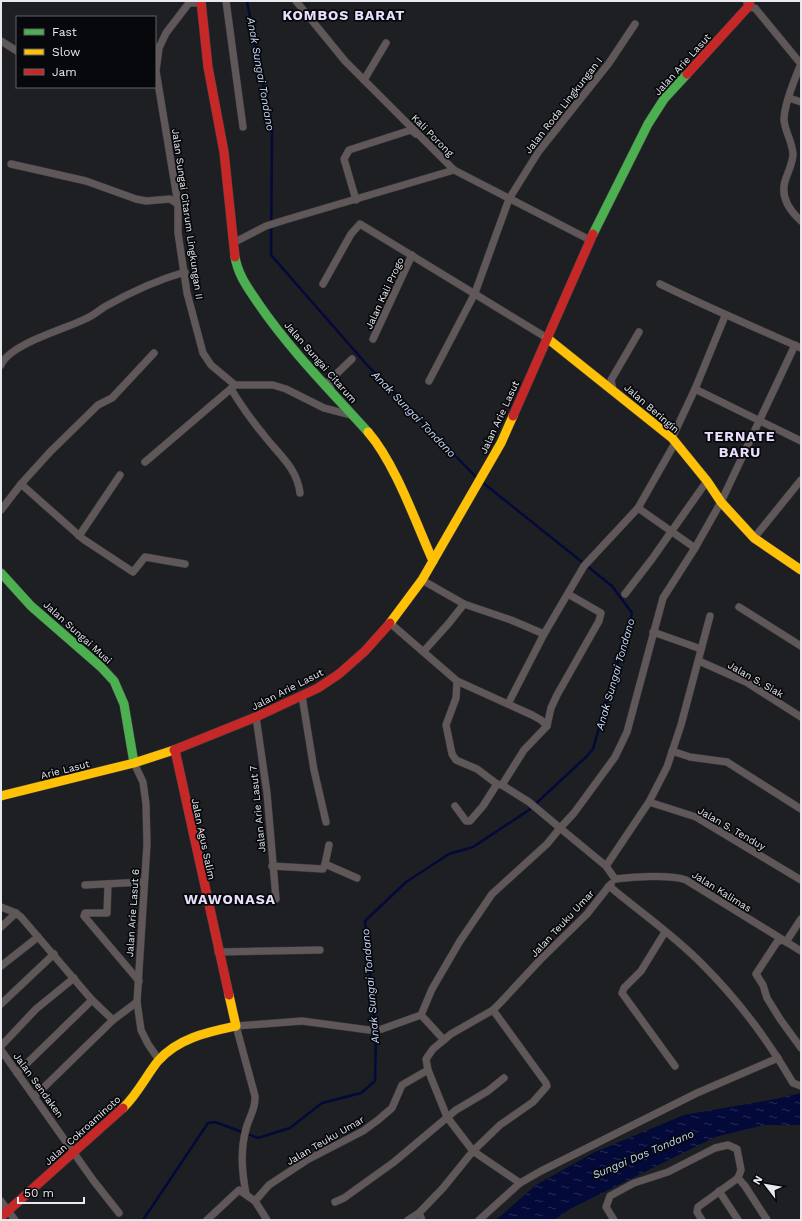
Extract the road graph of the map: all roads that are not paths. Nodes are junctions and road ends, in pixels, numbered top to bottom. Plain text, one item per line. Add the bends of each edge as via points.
1 (226, 1) edge
2 (296, 1) edge
3 (201, 2) edge
4 (748, 3) edge
5 (635, 24) dead end
6 (1, 41) edge
7 (386, 42) dead end
8 (16, 50) edge
9 (801, 63) edge
10 (364, 80) junction
11 (156, 87) edge
12 (789, 98) junction
13 (801, 102) edge
14 (242, 127) dead end
15 (420, 136) junction
16 (11, 164) dead end
17 (454, 170) junction
18 (510, 199) junction
19 (356, 200) junction
20 (178, 204) junction
21 (801, 221) edge
22 (590, 240) junction
23 (233, 243) junction
24 (412, 255) junction
25 (184, 272) junction
26 (323, 284) dead end
27 (660, 284) dead end
28 (475, 293) junction
29 (725, 316) junction
30 (639, 332) dead end
31 (547, 338) junction
32 (373, 339) dead end
33 (798, 347) edge
34 (154, 352) dead end
35 (352, 359) dead end
36 (1, 365) edge
37 (429, 381) dead end
38 (233, 387) junction
39 (695, 389) junction
40 (613, 390) junction
41 (332, 391) junction
42 (352, 415) junction
43 (760, 420) junction
44 (673, 441) junction
45 (801, 441) edge
46 (145, 462) dead end
47 (120, 475) dead end
48 (707, 481) junction
49 (801, 481) edge
50 (21, 484) junction
51 (300, 493) dead end
52 (721, 502) junction
53 (638, 508) junction
54 (1, 510) edge
55 (672, 531) junction
56 (79, 536) junction
57 (754, 538) junction
58 (695, 548) junction
59 (433, 560) junction
60 (185, 564) dead end
61 (801, 570) edge
62 (1, 574) edge
63 (422, 580) junction
64 (568, 594) junction
65 (625, 594) dead end
66 (464, 604) junction
67 (739, 607) dead end
68 (710, 616) dead end
69 (390, 623) junction
70 (653, 632) junction
71 (544, 634) junction
72 (801, 646) edge
73 (701, 649) junction
74 (424, 652) junction
75 (699, 661) junction
76 (457, 681) junction
77 (302, 696) junction
78 (508, 704) junction
79 (256, 717) junction
80 (801, 717) edge
81 (547, 726) junction
82 (175, 750) junction
83 (672, 751) junction
84 (134, 763) junction
85 (500, 784) junction
86 (1, 796) edge
87 (649, 802) junction
88 (455, 806) dead end
89 (801, 809) edge
90 (326, 822) dead end
91 (560, 828) junction
92 (329, 845) dead end
93 (325, 864) junction
94 (272, 866) junction
95 (606, 866) junction
96 (357, 878) dead end
97 (615, 879) junction
98 (801, 880) edge
99 (144, 882) junction
100 (108, 884) junction
101 (85, 885) dead end
102 (609, 886) junction
103 (276, 899) dead end
104 (1, 907) edge
105 (16, 913) junction
106 (801, 919) edge
107 (1, 927) edge
108 (665, 932) junction
109 (38, 937) junction
110 (784, 941) junction
111 (320, 950) dead end
112 (218, 952) junction
113 (801, 952) edge
114 (54, 954) junction
115 (1, 966) edge
116 (74, 978) junction
117 (138, 981) junction
118 (92, 1000) junction
119 (137, 1002) junction
120 (1, 1004) edge
121 (493, 1010) junction
122 (421, 1015) junction
123 (113, 1020) junction
124 (236, 1026) junction
125 (444, 1040) junction
126 (1, 1046) edge
127 (801, 1048) edge
128 (1, 1050) edge
129 (778, 1058) junction
130 (159, 1060) junction
131 (675, 1066) dead end
132 (428, 1070) junction
133 (17, 1072) junction
134 (504, 1078) dead end
135 (801, 1086) edge
136 (35, 1096) junction
137 (447, 1117) junction
138 (472, 1151) junction
139 (73, 1152) junction
140 (738, 1178) junction
141 (520, 1183) junction
142 (719, 1191) junction
143 (246, 1194) junction
144 (1, 1201) edge
145 (255, 1201) junction
146 (335, 1202) dead end
147 (419, 1212) junction
148 (119, 1213) dead end
149 (5, 1214) edge
150 (15, 1220) edge
151 (207, 1220) edge
152 (267, 1220) edge
153 (408, 1220) edge
154 (422, 1220) edge
155 (479, 1220) edge
156 (614, 1220) edge
157 (702, 1220) edge
158 (738, 1220) edge
159 (767, 1220) edge

1 - 14 street
2 - 10 street, Kali Porong via 345,61
3 - 11 street, Jalan Sungai Citarum Lingkungan II via 189,3 166,33 159,48
3 - 23 street, Jalan Sungai Citarum via 208,67 224,152
4 - 9 street, Jalan Arie Lasut
4 - 22 street, Jalan Arie Lasut via 664,99 648,124
5 - 18 street, Jalan Roda Lingkungan I via 609,63 539,151
6 - 8 street
7 - 10 street
9 - 12 street, Jalan Arie Lasut
10 - 15 street, Kali Porong
11 - 20 street, Jalan Sungai Citarum Lingkungan II
12 - 13 street
12 - 21 street, Jalan Arie Lasut via 784,118 793,151 784,196 790,210
15 - 17 street, Kali Porong
15 - 19 street via 411,130 349,150 344,159
16 - 20 street via 86,182 136,199 170,199
17 - 18 street, Kali Porong
17 - 19 street
18 - 22 street, Kali Porong
18 - 28 street, Jalan Roda Lingkungan I
19 - 23 street via 266,226
20 - 25 street, Jalan Sungai Citarum Lingkungan II via 178,233
22 - 31 street, Jalan Arie Lasut
23 - 41 street, Jalan Sungai Citarum via 237,268 278,332
24 - 26 street via 364,225 357,225
24 - 28 street
24 - 32 street, Jalan Kali Progo
25 - 36 street via 137,290 86,319 38,338 5,358
25 - 38 street, Jalan Sungai Citarum Lingkungan II via 203,353 210,364
27 - 29 street
28 - 31 street
28 - 37 street, Jalan Roda Lingkungan I
29 - 33 street
29 - 39 street
30 - 40 street via 611,380
31 - 40 street, Jalan Beringin
31 - 59 street, Jalan Arie Lasut via 502,443
33 - 43 street
34 - 50 street via 112,398 98,405
35 - 41 street via 328,382
38 - 42 street via 273,385 324,408
38 - 46 street
38 - 51 street, Jalan Sungai Citarum Lingkungan II via 249,416 287,462 297,478
39 - 43 street
39 - 44 street
40 - 44 street, Jalan Beringin
41 - 42 street, Jalan Sungai Citarum
42 - 59 street, Jalan Sungai Citarum via 376,441 391,467
43 - 45 street
43 - 52 street
44 - 48 street, Jalan Beringin
44 - 53 street
47 - 56 street
48 - 52 street, Jalan Beringin
48 - 55 street
49 - 57 street
50 - 54 street
50 - 56 street
52 - 57 street, Jalan Beringin
52 - 58 street
53 - 55 street
53 - 64 street via 585,564
55 - 58 street
55 - 65 street
56 - 60 street via 132,572 145,557
57 - 61 street, Jalan Beringin
58 - 70 street via 668,588
59 - 63 street, Jalan Arie Lasut
62 - 84 street, Jalan Sungai Musi via 31,606 101,667 114,682 124,704
63 - 66 street
63 - 69 street, Jalan Arie Lasut
64 - 71 street
64 - 81 street via 601,613 601,617 557,695
66 - 71 street
66 - 74 street via 450,624
67 - 72 street
68 - 73 street
69 - 74 street
69 - 77 street, Jalan Arie Lasut via 365,652 339,674
70 - 73 street
70 - 91 street via 627,732 615,757
71 - 78 street
73 - 75 street
74 - 76 street
75 - 80 street, Jalan S. Siak via 746,682
75 - 83 street
76 - 78 street
76 - 85 street via 456,698 446,724 452,754 456,760 477,769
77 - 79 street, Jalan Arie Lasut
77 - 90 street via 314,770
78 - 81 street via 541,720
79 - 82 street, Jalan Arie Lasut
79 - 94 street, Jalan Arie Lasut 7 via 267,793
81 - 85 street via 524,750
82 - 84 street, Jalan Arie Lasut
82 - 112 street, Jalan Agus Salim
83 - 87 street via 667,767
83 - 89 street via 690,757 726,762
84 - 86 street, Arie Lasut
84 - 99 street, Jalan Arie Lasut 6 via 143,782 146,804 147,844
85 - 88 street via 470,821 466,821
85 - 91 street via 529,802
87 - 95 street
87 - 98 street, Jalan S. Tenduy via 696,817
91 - 95 street
91 - 122 street via 492,894 456,947 432,989
92 - 93 street
93 - 94 street via 323,868
93 - 96 street
94 - 103 street, Jalan Arie Lasut 7
95 - 97 street
97 - 102 street, Jalan Teuku Umar
97 - 110 street, Jalan Kalimas via 675,877 686,880
99 - 100 street
99 - 117 street, Jalan Arie Lasut 6
100 - 101 street
100 - 117 street via 107,913 86,913 84,916
102 - 108 street
102 - 121 street, Jalan Teuku Umar via 587,914
104 - 105 street
105 - 107 street
105 - 109 street
106 - 110 street
108 - 129 street via 702,964 735,1000
108 - 131 street via 641,970 622,993
109 - 114 street
109 - 115 street
110 - 113 street, Jalan Kalimas
110 - 127 street via 777,942 756,974 763,984 767,998
111 - 112 street
112 - 124 street, Jalan Agus Salim
114 - 116 street
114 - 120 street
116 - 118 street
116 - 126 street via 36,1009
117 - 119 street, Jalan Arie Lasut 6
118 - 123 street
118 - 133 street
119 - 123 street
119 - 130 street, Jalan Arie Lasut 6 via 141,1030
121 - 125 street, Jalan Teuku Umar
121 - 138 street via 547,1086 533,1102 500,1125
122 - 124 street via 382,1030 302,1021
122 - 125 street
123 - 136 street
124 - 130 street, Jalan Cokroaminoto via 196,1035 176,1046
124 - 143 street via 255,1096 255,1108 246,1128 241,1161
125 - 132 street, Jalan Teuku Umar via 426,1059
128 - 133 street, Jalan Sendaken
129 - 135 street via 793,1083
129 - 141 street via 697,1094
130 - 139 street, Jalan Cokroaminoto via 128,1103
132 - 137 street
132 - 145 street, Jalan Teuku Umar via 402,1085 392,1108 378,1120 363,1131 307,1160 269,1186
133 - 136 street, Jalan Sendaken
134 - 137 street
136 - 139 street, Jalan Sendaken
137 - 138 street
137 - 146 street via 394,1162
138 - 141 street
138 - 147 street via 444,1188
139 - 148 street, Jalan Sendaken
139 - 149 street, Jalan Cokroaminoto
140 - 142 street
140 - 156 street via 741,1170 737,1149 728,1145 715,1148 668,1172 634,1183 610,1196 606,1207
140 - 159 street
141 - 155 street
142 - 157 street via 698,1207 697,1212
142 - 158 street
143 - 145 street
143 - 151 street via 239,1190
144 - 149 street
145 - 152 street
147 - 153 street
147 - 154 street
149 - 150 street

